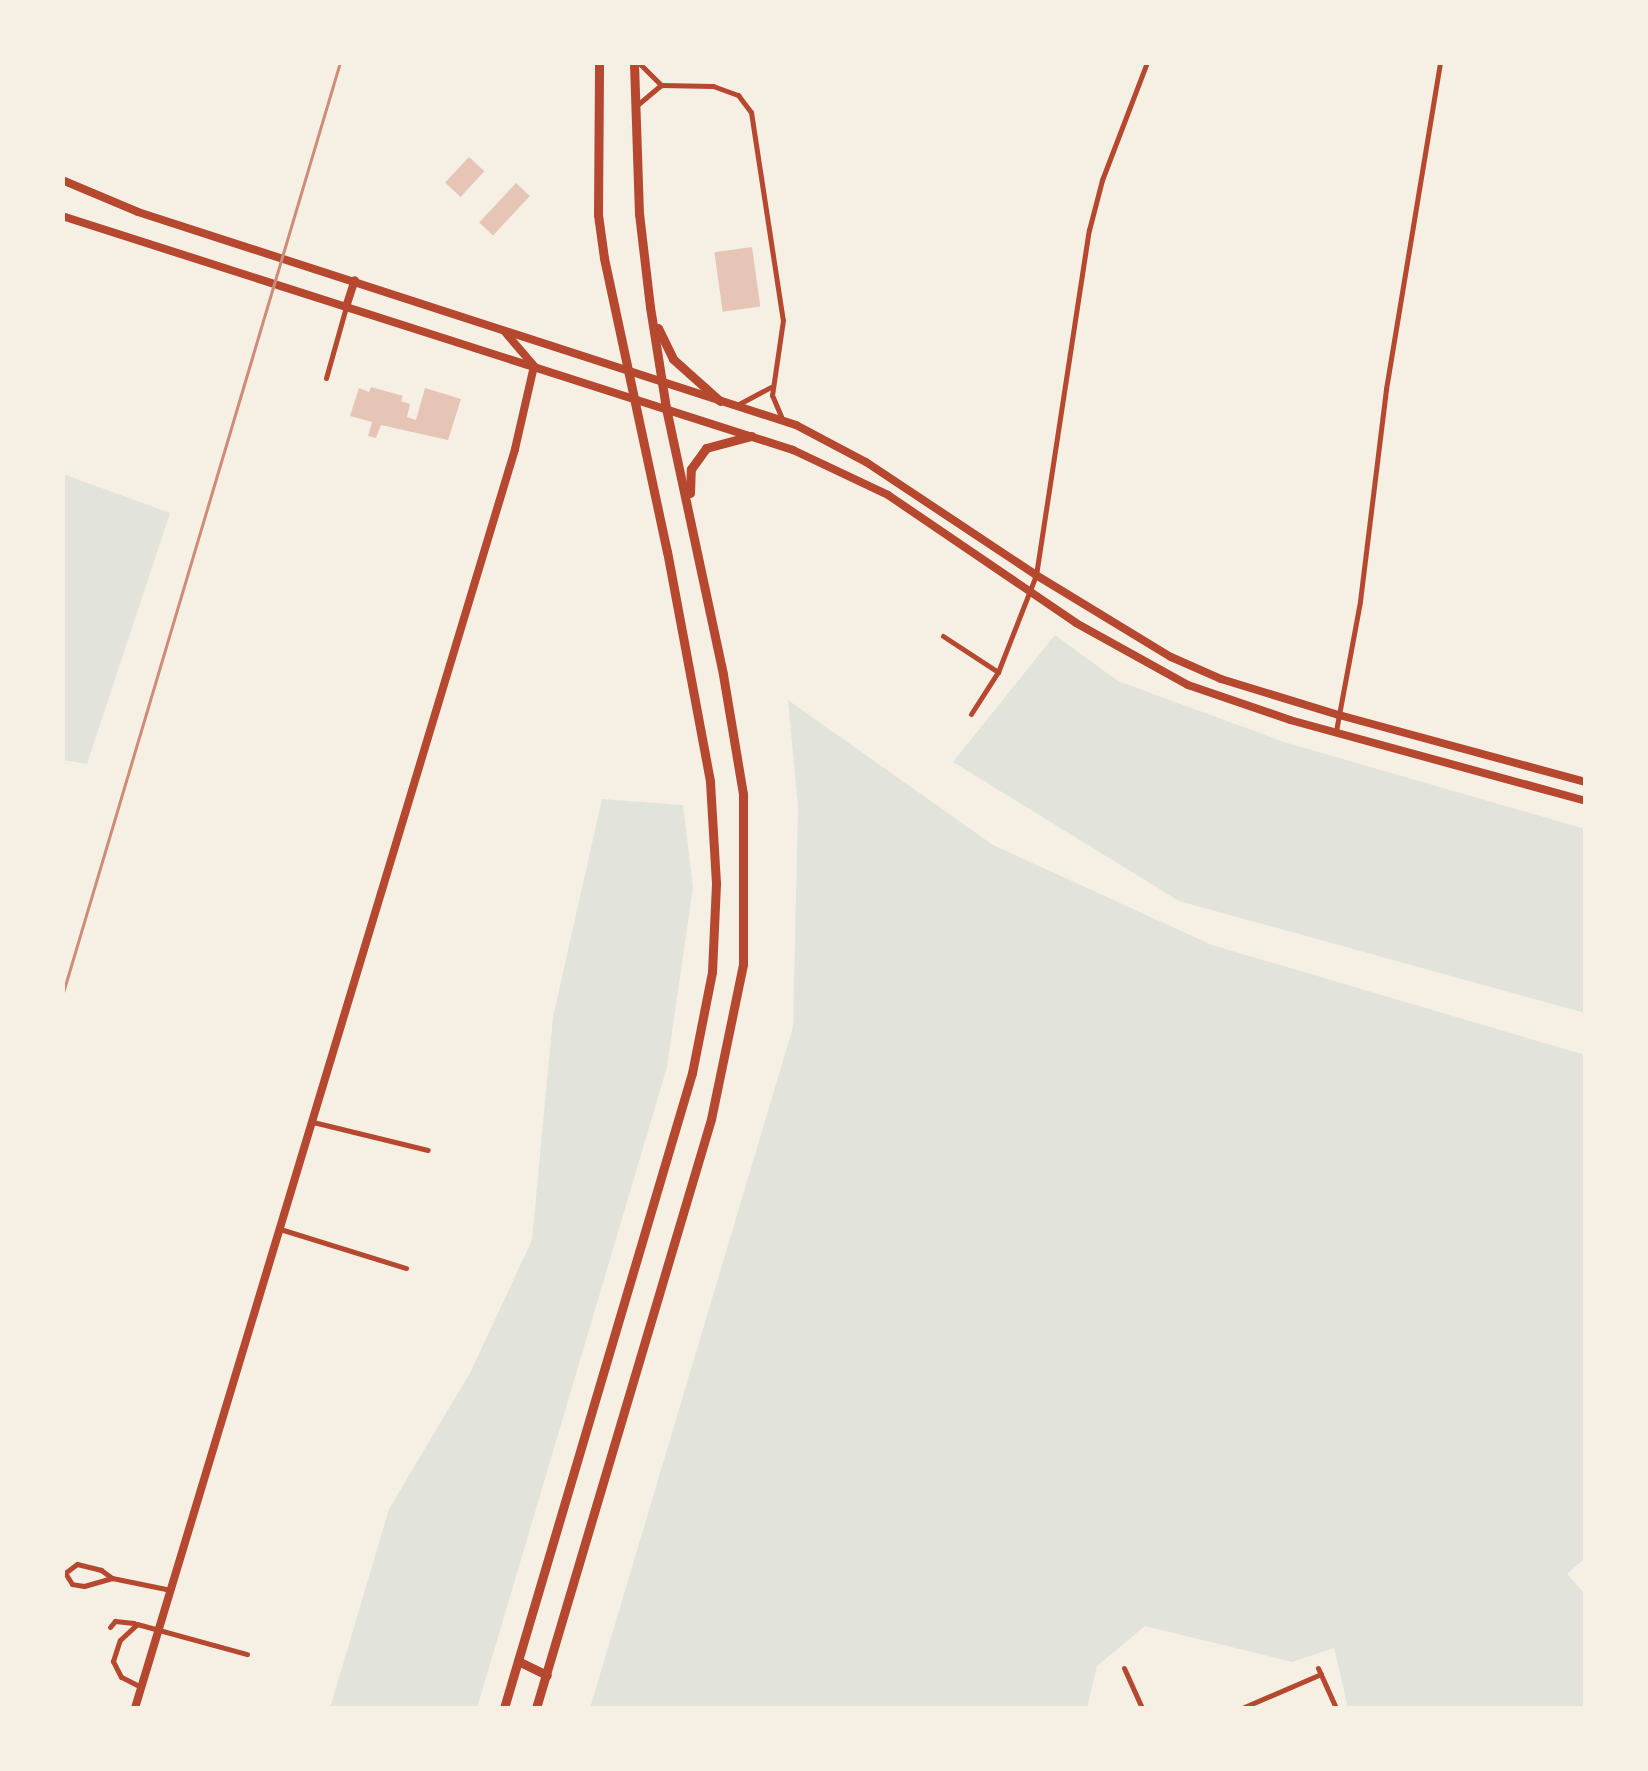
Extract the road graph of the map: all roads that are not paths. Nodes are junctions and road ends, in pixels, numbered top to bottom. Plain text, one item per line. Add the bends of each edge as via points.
1 (599, 62) edge
2 (636, 62) edge
3 (1147, 62) edge
4 (1440, 62) edge
5 (661, 85) junction
6 (634, 108) junction
7 (62, 180) edge
8 (62, 216) edge
9 (354, 280) junction
10 (346, 307) junction
11 (650, 307) junction
12 (495, 325) junction
13 (534, 366) junction
14 (628, 370) junction
15 (326, 378) dead end
16 (663, 384) junction
17 (773, 384) junction
18 (633, 396) junction
19 (720, 400) junction
20 (738, 406) junction
21 (666, 408) junction
22 (782, 420) junction
23 (750, 436) junction
24 (690, 511) junction
25 (1036, 575) junction
26 (1032, 591) junction
27 (943, 636) dead end
28 (998, 672) junction
29 (971, 714) dead end
30 (1339, 715) junction
31 (1336, 731) junction
32 (1586, 782) edge
33 (1586, 801) edge
34 (310, 1122) junction
35 (428, 1150) dead end
36 (278, 1228) junction
37 (406, 1268) dead end
38 (112, 1578) junction
39 (170, 1590) junction
40 (137, 1624) junction
41 (110, 1626) dead end
42 (159, 1630) junction
43 (247, 1654) dead end
44 (518, 1661) junction
45 (1124, 1668) dead end
46 (546, 1675) junction
47 (141, 1687) junction
48 (134, 1708) edge
49 (504, 1708) edge
50 (536, 1708) edge
51 (1142, 1708) edge
52 (1242, 1708) edge
53 (1336, 1708) edge

1 - 14 highway via 598,215
2 - 5 street
2 - 6 highway
3 - 25 street via 1089,230
4 - 30 street
5 - 6 street
5 - 17 street via 728,88 751,112 783,320
6 - 11 highway
7 - 9 main road via 138,212
8 - 10 main road
9 - 10 main road
9 - 12 main road
10 - 13 main road
10 - 15 street
11 - 16 highway
11 - 19 highway via 673,360
12 - 13 main road
12 - 14 main road
13 - 18 main road
13 - 34 main road
14 - 16 main road
14 - 18 highway
16 - 19 main road
16 - 21 highway
17 - 20 street
17 - 22 street
18 - 21 main road
18 - 44 highway via 710,780 712,972 692,1073
19 - 20 main road
20 - 22 main road
21 - 23 main road
21 - 24 highway
22 - 25 main road via 866,462
23 - 24 highway via 715,442 697,456
23 - 26 main road via 888,494
24 - 46 highway via 743,794 743,964 711,1119
25 - 26 street
25 - 30 main road via 1171,656
26 - 28 street
26 - 31 main road via 1188,684
27 - 28 street
28 - 29 street
30 - 31 street
30 - 32 main road
31 - 33 main road
34 - 35 street
34 - 36 main road
36 - 37 street
36 - 39 main road
38 - 38 street via 80,1586 65,1573 85,1565
38 - 39 street
39 - 42 main road
40 - 41 street
40 - 42 street
40 - 47 street via 120,1640 112,1661 121,1677
42 - 43 street
42 - 47 main road
44 - 46 highway
44 - 49 highway
45 - 51 street
46 - 50 highway
47 - 48 main road
52 - 53 street via 1319,1671

